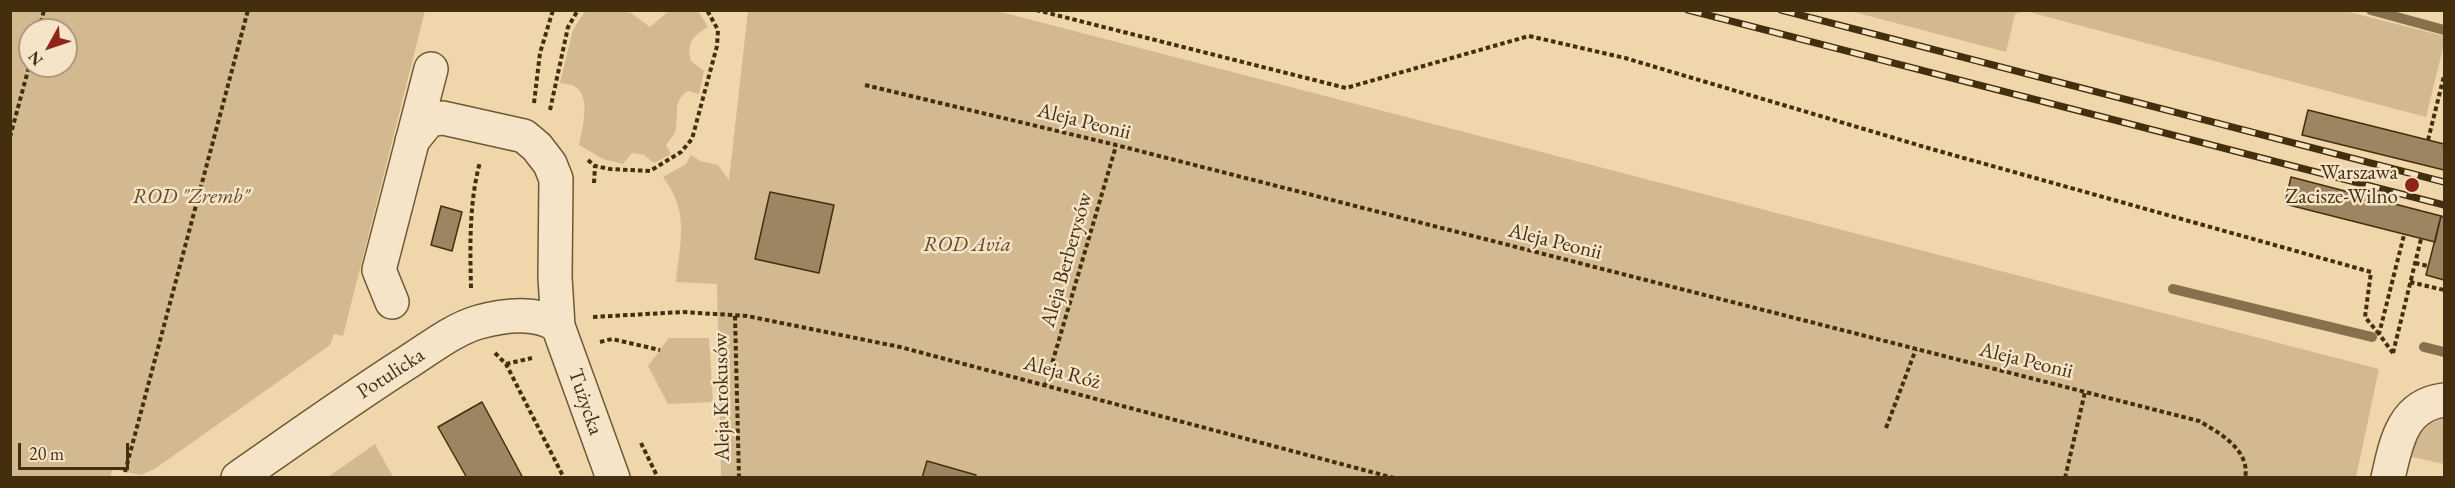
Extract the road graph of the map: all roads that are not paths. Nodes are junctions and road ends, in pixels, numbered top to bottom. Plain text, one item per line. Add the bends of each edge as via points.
1 (431, 69) dead end
2 (412, 141) junction
3 (392, 302) dead end
4 (558, 326) junction
5 (2445, 400) edge
6 (238, 477) edge
7 (613, 477) edge
8 (2388, 477) edge

1 - 2 street
2 - 3 street via 380,270
2 - 4 street, Tużycka via 429,120 442,118 524,136 537,147 556,179
4 - 6 street, Potulicka via 546,317 479,322 452,335
4 - 7 street, Tużycka
5 - 8 street via 2421,407 2403,424

